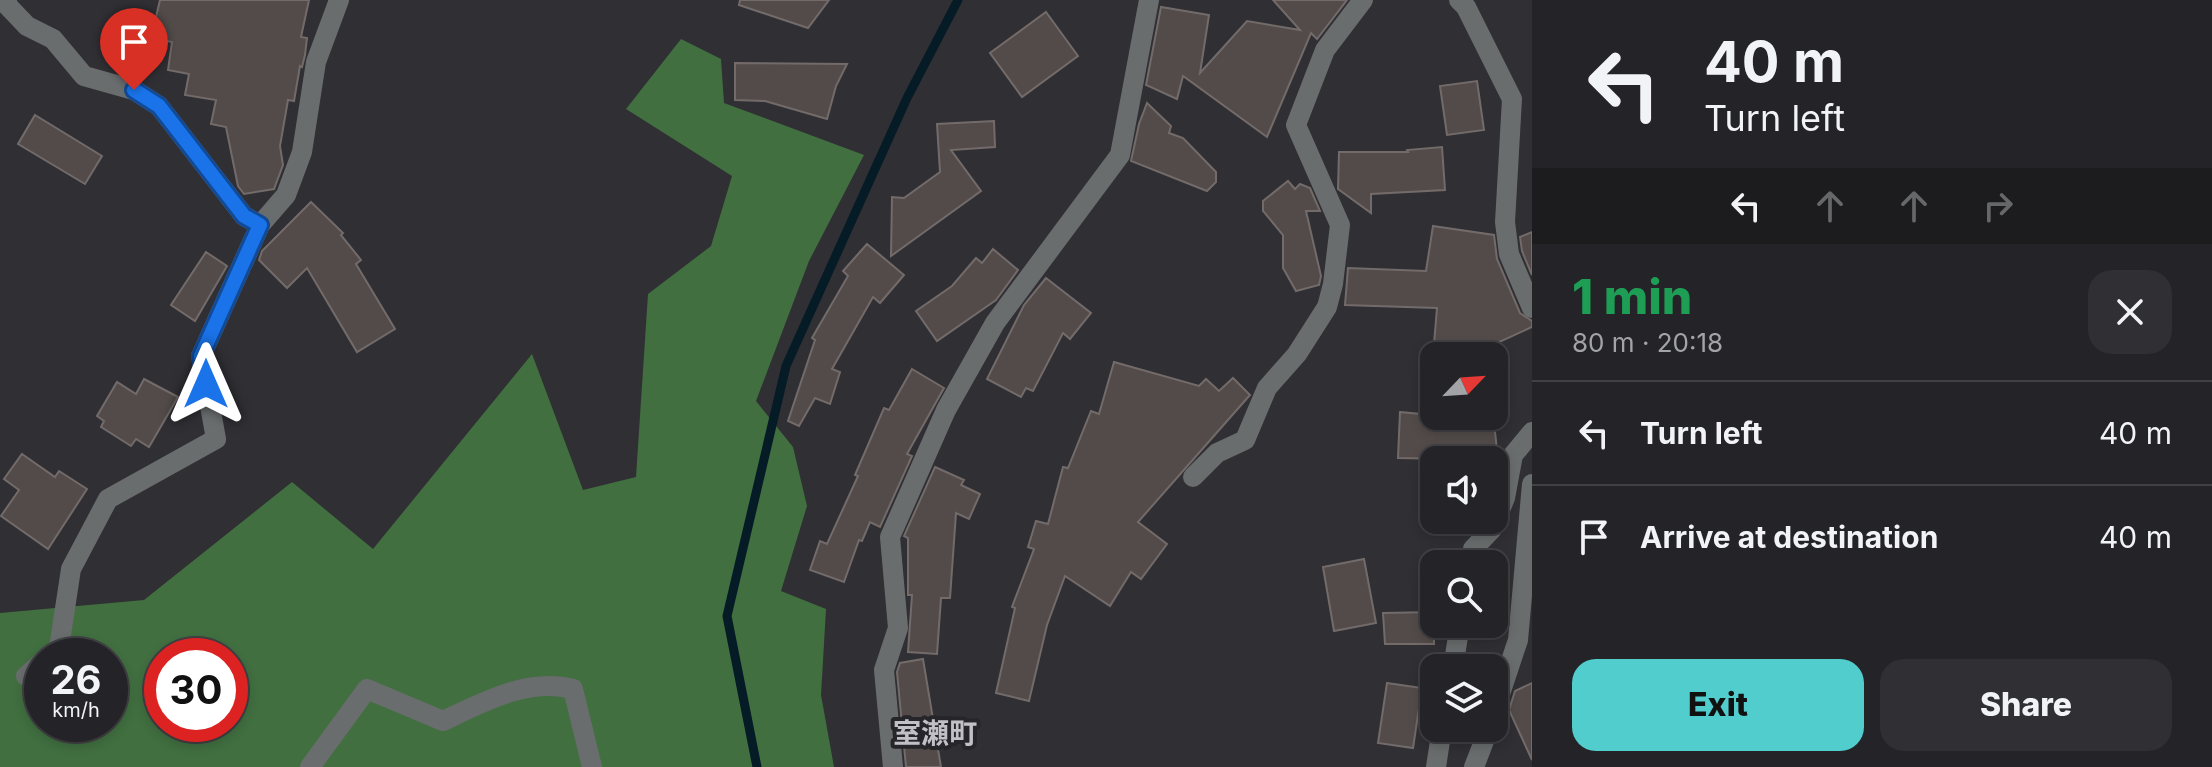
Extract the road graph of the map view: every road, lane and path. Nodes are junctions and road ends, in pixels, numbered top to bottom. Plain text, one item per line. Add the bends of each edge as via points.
1 (7, 0) edge
2 (339, 0) edge
3 (1149, 0) edge
4 (1363, 0) edge
5 (1459, 0) edge
6 (260, 225) junction
7 (1532, 308) edge
8 (1532, 432) edge
9 (1193, 477) dead end
10 (1532, 484) edge
11 (1473, 550) edge
12 (61, 638) edge
13 (1508, 670) edge
14 (1440, 742) edge
15 (1484, 742) edge
16 (310, 767) edge
17 (592, 767) edge
18 (893, 767) edge
19 (1436, 767) edge
20 (1474, 767) edge

1 - 6 street via 27,26 53,39 84,76 134,90 159,106 244,216
2 - 6 street via 316,62 302,152 286,195
3 - 18 street via 1120,155 995,323 946,410 890,537 898,628 884,670
4 - 9 street via 1325,50 1296,125 1340,225 1327,307 1267,388 1245,440 1217,453
5 - 7 street via 1512,99 1505,222 1509,254
6 - 12 street via 201,356 216,439 108,499 71,569
8 - 11 street via 1513,455 1505,498 1492,529
10 - 13 street via 1518,640
14 - 19 street
15 - 20 street
16 - 17 street via 367,689 443,721 497,696 553,683 573,689

